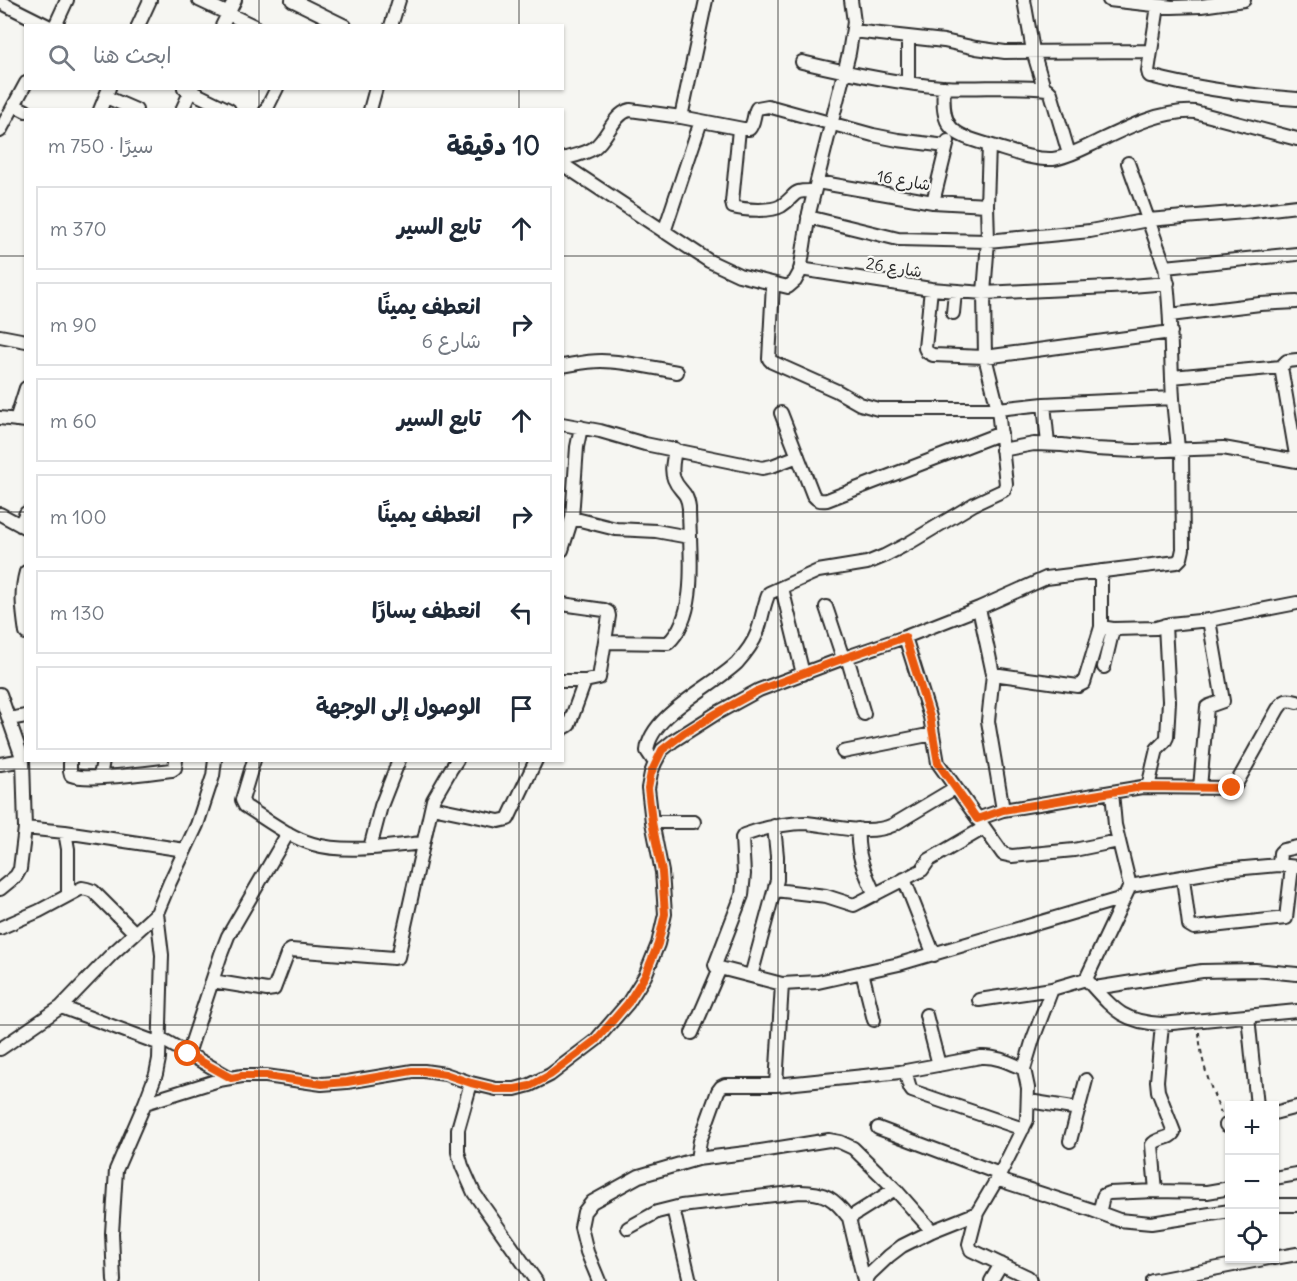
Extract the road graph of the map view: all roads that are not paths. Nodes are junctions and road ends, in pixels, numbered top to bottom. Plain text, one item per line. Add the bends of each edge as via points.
1 (67, 0) edge
2 (150, 0) edge
3 (199, 0) edge
4 (235, 0) edge
5 (292, 0) edge
6 (399, 0) edge
7 (706, 0) edge
8 (851, 0) edge
9 (1024, 0) edge
10 (1109, 0) edge
11 (1244, 0) edge
12 (0, 2) edge
13 (1200, 3) edge
14 (317, 5) edge
15 (1158, 6) junction
16 (228, 14) junction
17 (44, 24) edge
18 (56, 24) edge
19 (139, 24) edge
20 (223, 24) edge
21 (250, 24) edge
22 (342, 24) edge
23 (392, 24) edge
24 (853, 31) junction
25 (908, 37) junction
26 (1034, 51) junction
27 (1151, 51) junction
28 (802, 62) dead end
29 (844, 72) junction
30 (908, 83) junction
31 (944, 87) junction
32 (1044, 88) junction
33 (24, 90) edge
34 (189, 90) edge
35 (276, 90) edge
36 (375, 90) edge
37 (107, 93) edge
38 (1297, 99) edge
39 (20, 108) edge
40 (101, 108) edge
41 (133, 108) edge
42 (183, 108) edge
43 (225, 108) edge
44 (267, 108) edge
45 (371, 108) edge
46 (681, 117) junction
47 (701, 121) junction
48 (831, 124) junction
49 (951, 128) junction
50 (739, 129) junction
51 (0, 131) edge
52 (1297, 139) edge
53 (946, 146) junction
54 (989, 146) junction
55 (1069, 154) junction
56 (564, 160) edge
57 (564, 162) edge
58 (1128, 163) dead end
59 (815, 187) junction
60 (933, 202) junction
61 (987, 205) junction
62 (1297, 206) edge
63 (808, 217) junction
64 (1148, 220) junction
65 (664, 232) junction
66 (988, 241) junction
67 (1297, 254) edge
68 (1165, 267) junction
69 (800, 269) junction
70 (1168, 283) junction
71 (773, 284) junction
72 (931, 289) junction
73 (955, 292) junction
74 (984, 293) junction
75 (1297, 302) edge
76 (953, 313) dead end
77 (1170, 315) junction
78 (1171, 332) junction
79 (0, 336) edge
80 (24, 341) edge
81 (985, 357) junction
82 (1297, 360) edge
83 (564, 366) edge
84 (1281, 367) junction
85 (677, 372) dead end
86 (1172, 377) junction
87 (1173, 398) junction
88 (24, 401) edge
89 (1044, 404) junction
90 (998, 409) junction
91 (781, 413) dead end
92 (0, 418) edge
93 (21, 421) edge
94 (564, 424) edge
95 (581, 427) junction
96 (1001, 433) junction
97 (1048, 444) junction
98 (675, 449) junction
99 (1002, 450) junction
100 (1180, 450) junction
101 (798, 456) junction
102 (1297, 461) edge
103 (0, 514) edge
104 (572, 518) junction
105 (24, 522) edge
106 (689, 537) junction
107 (564, 544) edge
108 (1101, 571) junction
109 (782, 588) junction
110 (24, 589) edge
111 (1297, 603) edge
112 (564, 604) edge
113 (826, 607) dead end
114 (979, 608) junction
115 (24, 619) edge
116 (1209, 620) junction
117 (1165, 625) junction
118 (1107, 628) junction
119 (905, 637) junction
120 (605, 642) junction
121 (845, 658) junction
122 (1104, 667) dead end
123 (803, 674) junction
124 (993, 674) junction
125 (564, 681) edge
126 (585, 681) junction
127 (0, 694) edge
128 (1297, 702) edge
129 (864, 714) dead end
130 (24, 716) edge
131 (9, 719) junction
132 (564, 728) edge
133 (933, 734) junction
134 (843, 752) dead end
135 (23, 760) junction
136 (70, 762) edge
137 (103, 762) edge
138 (176, 762) edge
139 (216, 762) edge
140 (253, 762) edge
141 (398, 762) edge
142 (456, 762) edge
143 (535, 762) edge
144 (656, 763) junction
145 (0, 764) edge
146 (100, 777) junction
147 (1148, 787) junction
148 (955, 788) junction
149 (1200, 788) junction
150 (1112, 792) junction
151 (432, 807) junction
152 (1003, 810) junction
153 (652, 822) junction
154 (694, 822) dead end
155 (980, 823) junction
156 (774, 826) junction
157 (25, 828) junction
158 (858, 829) junction
159 (65, 832) junction
160 (288, 833) junction
161 (1118, 841) junction
162 (423, 843) junction
163 (1297, 847) edge
164 (370, 848) junction
165 (185, 850) junction
166 (1279, 865) junction
167 (1295, 867) edge
168 (1183, 878) junction
169 (904, 879) junction
170 (1130, 886) junction
171 (0, 889) edge
172 (775, 890) junction
173 (875, 895) junction
174 (68, 896) junction
175 (1124, 898) junction
176 (157, 913) junction
177 (0, 928) edge
178 (135, 933) junction
179 (934, 955) junction
180 (720, 968) junction
181 (862, 972) junction
182 (1297, 974) edge
183 (751, 976) junction
184 (1086, 979) junction
185 (212, 981) junction
186 (782, 984) junction
187 (1095, 988) junction
188 (1052, 989) junction
189 (979, 1000) dead end
190 (61, 1008) junction
191 (1297, 1011) edge
192 (926, 1015) dead end
193 (1248, 1016) junction
194 (874, 1020) dead end
195 (1162, 1024) junction
196 (692, 1033) dead end
197 (160, 1041) junction
198 (0, 1049) edge
199 (188, 1054) junction
200 (939, 1065) junction
201 (1024, 1069) junction
202 (905, 1071) junction
203 (231, 1078) junction
204 (1086, 1080) dead end
205 (471, 1083) junction
206 (776, 1085) junction
207 (1029, 1101) junction
208 (1256, 1101) edge
209 (145, 1103) junction
210 (1297, 1107) edge
211 (1079, 1109) junction
212 (1279, 1112) edge
213 (878, 1128) dead end
214 (1023, 1129) junction
215 (1070, 1140) dead end
216 (698, 1159) junction
217 (1297, 1174) edge
218 (998, 1177) junction
219 (1279, 1178) edge
220 (895, 1189) junction
221 (1225, 1189) edge
222 (1156, 1191) junction
223 (1279, 1205) edge
224 (1297, 1205) edge
225 (673, 1208) junction
226 (1225, 1212) edge
227 (976, 1213) junction
228 (1099, 1213) junction
229 (849, 1218) junction
230 (628, 1228) dead end
231 (932, 1231) junction
232 (1297, 1254) edge
233 (1279, 1257) edge
234 (1244, 1263) edge
235 (1001, 1264) junction
236 (114, 1281) edge
237 (536, 1281) edge
238 (599, 1281) edge
239 (690, 1281) edge
240 (864, 1281) edge
241 (991, 1281) edge
242 (1030, 1281) edge
243 (1152, 1281) edge

1 - 18 street
2 - 19 street
3 - 16 street
4 - 16 street
5 - 14 street
6 - 23 street
7 - 46 street
8 - 24 street
9 - 26 street
10 - 15 street
11 - 13 street
12 - 17 street
13 - 15 street
14 - 22 street
15 - 27 street
16 - 20 street
16 - 21 street
24 - 25 street
24 - 29 street
25 - 26 street via 1005,52
25 - 30 street
26 - 27 street
26 - 32 street
27 - 38 street via 1150,76 1209,90
28 - 29 street
29 - 30 street
29 - 48 street
30 - 31 street
31 - 32 street
31 - 49 street via 944,118
32 - 55 street via 1050,90
33 - 39 street
34 - 42 street
34 - 43 street
35 - 44 street
36 - 45 street
37 - 40 street
37 - 41 street
39 - 51 street
46 - 47 street
46 - 56 street via 625,111 595,147
47 - 50 street
47 - 65 street
48 - 50 street via 768,106 757,108 749,129
48 - 53 street via 898,140
48 - 59 street
49 - 53 street
49 - 54 street
50 - 59 street via 733,207 769,210 782,205 796,192
52 - 55 street via 1181,111 1115,133
53 - 60 street
54 - 55 street via 1047,159
54 - 61 street
57 - 65 street
58 - 64 street
59 - 60 street, شارع 16
59 - 63 street
60 - 61 street, شارع 16
61 - 66 street
62 - 64 street
63 - 66 street via 898,239
63 - 69 street
64 - 66 street via 1090,231
64 - 68 street
65 - 71 street via 709,261 739,275
66 - 74 street
67 - 68 street
68 - 70 street
69 - 71 street via 788,286
69 - 72 street, شارع 26
70 - 74 street, شارع 26
70 - 77 street
71 - 90 street via 768,356 772,362 878,409
72 - 73 street, شارع 26
72 - 81 street via 927,352
73 - 74 street, شارع 26
73 - 76 street
74 - 81 street
75 - 77 street
77 - 78 street
78 - 81 street
78 - 86 street
79 - 80 street
81 - 90 street
82 - 84 street via 1287,361
83 - 85 street via 602,361
84 - 86 street
84 - 102 street
86 - 87 street
87 - 89 street
87 - 100 street
88 - 93 street
89 - 90 street
89 - 97 street
90 - 96 street
91 - 101 street
92 - 93 street
94 - 95 street
95 - 98 street
95 - 104 street
96 - 99 street
96 - 101 street via 821,501 813,495
97 - 99 street
97 - 100 street via 1105,450
98 - 101 street via 762,468
98 - 106 street via 672,472 688,500
99 - 109 street via 1004,490 884,556 818,572
100 - 102 street via 1223,448
100 - 108 street via 1181,558 1177,562
103 - 105 street
104 - 106 street via 616,529
104 - 107 street
106 - 120 street via 690,588 682,623 670,641
108 - 114 street via 1046,578
108 - 118 street
109 - 123 street
109 - 144 street via 769,593 750,648 736,664 668,716 653,733 647,751
110 - 115 street
111 - 116 street
112 - 120 street via 608,612
113 - 121 street
114 - 119 street
114 - 124 street
116 - 117 street
116 - 149 street via 1223,701 1207,707
117 - 118 street
117 - 147 street via 1167,737 1157,749
118 - 122 street
118 - 124 street via 1081,685
119 - 121 street
119 - 133 street
120 - 126 street via 599,678
121 - 123 street
121 - 129 street
123 - 144 street via 759,690 709,718 662,750
124 - 152 street via 988,721
125 - 126 street
126 - 132 street via 569,724
127 - 131 street
128 - 149 street via 1284,701 1278,709 1235,786
130 - 131 street
131 - 135 street
133 - 134 street
133 - 148 street via 938,763
135 - 145 street
135 - 157 street
136 - 146 street via 71,775
137 - 146 street
138 - 146 street via 172,770
139 - 165 street via 204,805
140 - 160 street via 243,803
141 - 164 street
142 - 151 street
143 - 151 street via 504,821
144 - 153 street via 648,788
147 - 149 street
147 - 150 street
148 - 155 street
148 - 158 street via 882,830
150 - 152 street
150 - 161 street
151 - 162 street
152 - 155 street
153 - 154 street
153 - 205 street via 665,914 645,976 628,1003 596,1040 530,1086 496,1089
155 - 161 street via 1003,854 1012,856
155 - 169 street via 928,860 922,870
156 - 158 street via 807,823
156 - 172 street
156 - 180 street via 743,836 744,884 715,965
157 - 159 street
157 - 171 street via 20,869
158 - 173 street via 860,859
159 - 165 street
159 - 174 street
160 - 164 street via 331,848
160 - 185 street via 228,936
161 - 170 street
162 - 164 street
162 - 185 street via 398,957 291,950 274,989
163 - 166 street via 1283,850
165 - 176 street
166 - 167 street
166 - 168 street
167 - 168 street via 1286,918 1205,927 1194,928 1189,924
168 - 170 street
169 - 173 street
169 - 179 street
170 - 175 street
172 - 173 street via 826,896 854,905
172 - 183 street
174 - 177 street
174 - 178 street via 82,888 93,891
175 - 179 street
175 - 184 street
176 - 178 street
176 - 197 street via 162,955
178 - 190 street
179 - 181 street
180 - 183 street
180 - 196 street
181 - 186 street via 818,982
181 - 194 street
182 - 187 street via 1202,971
183 - 186 street
184 - 187 street
184 - 188 street
185 - 199 street
186 - 206 street
187 - 195 street via 1118,1012 1132,1020
188 - 189 street
188 - 201 street
190 - 197 street
190 - 198 street
191 - 193 street
192 - 200 street
193 - 195 street
193 - 208 street
195 - 222 street via 1158,1091 1174,1132 1152,1145
197 - 199 street
197 - 209 street via 156,1074
199 - 203 street
200 - 201 street via 991,1057
200 - 202 street
201 - 207 street
202 - 206 street
202 - 214 street via 912,1092
203 - 205 street via 266,1076 322,1084 424,1071
203 - 209 street
204 - 211 street
205 - 237 street via 458,1129 462,1166 474,1193
206 - 216 street via 721,1087 700,1141
207 - 211 street
207 - 214 street
209 - 236 street via 116,1170
210 - 212 street
211 - 215 street
213 - 218 street
214 - 218 street
216 - 220 street via 829,1140 853,1148
216 - 238 street via 639,1176 592,1202 584,1212 581,1227
217 - 219 street
218 - 227 street
218 - 228 street
220 - 229 street
220 - 231 street
221 - 222 street
222 - 228 street via 1104,1195
223 - 224 street
225 - 229 street via 817,1192 828,1197
225 - 230 street
225 - 239 street
226 - 228 street via 1151,1223 1119,1220
227 - 231 street
227 - 235 street via 969,1248
229 - 240 street
231 - 240 street via 895,1251
232 - 233 street
234 - 243 street
235 - 241 street
235 - 242 street

